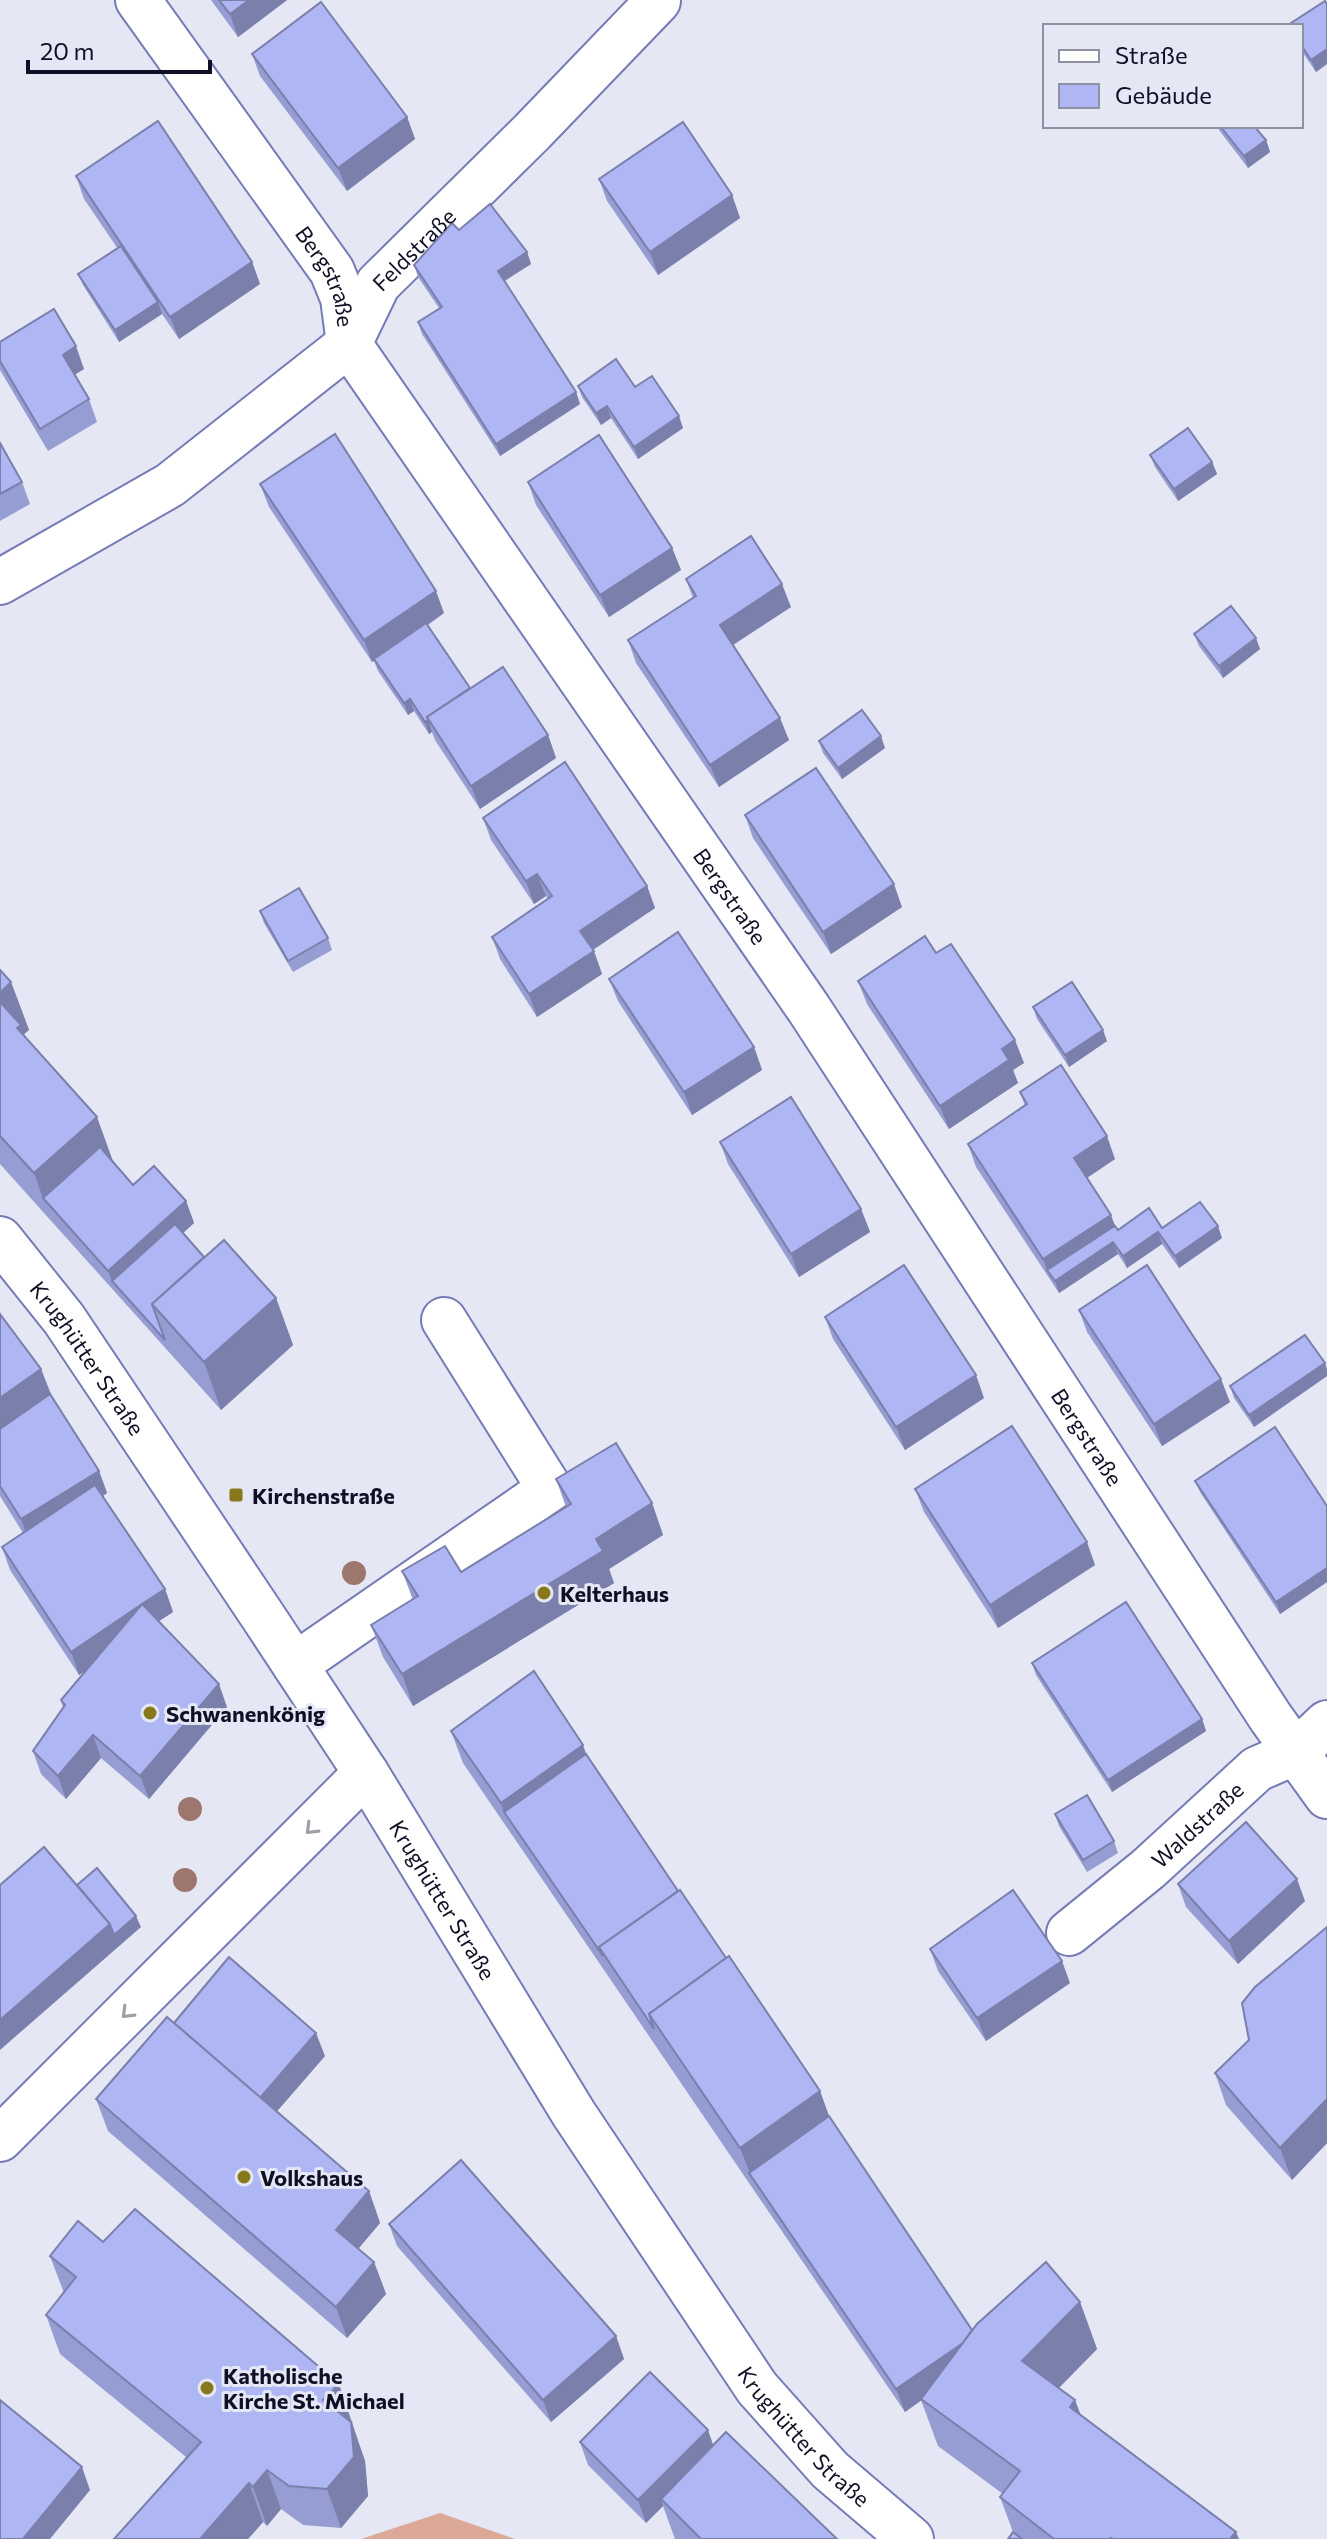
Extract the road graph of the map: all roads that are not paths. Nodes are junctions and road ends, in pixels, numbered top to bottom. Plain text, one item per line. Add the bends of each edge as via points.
1 (138, 0) edge
2 (658, 1) edge
3 (349, 344) junction
4 (0, 582) edge
5 (0, 1239) edge
6 (444, 1320) dead end
7 (295, 1665) junction
8 (1312, 1737) edge
9 (366, 1773) junction
10 (1327, 1796) edge
11 (1069, 1933) dead end
12 (0, 2139) edge
13 (911, 2539) edge

1 - 3 street, Bergstraße via 332,271 343,298
2 - 3 street, Feldstraße via 378,284
3 - 4 street, Feldstraße via 170,485
3 - 8 street, Bergstraße via 809,1009 1262,1705
5 - 7 street, Krughütter Straße via 64,1319
6 - 7 street via 550,1489
7 - 9 street, Krughütter Straße
8 - 10 street, Bergstraße
8 - 11 street, Waldstraße via 1257,1769
9 -> 12 street
9 - 13 street, Krughütter Straße via 574,2114 757,2388 830,2470

